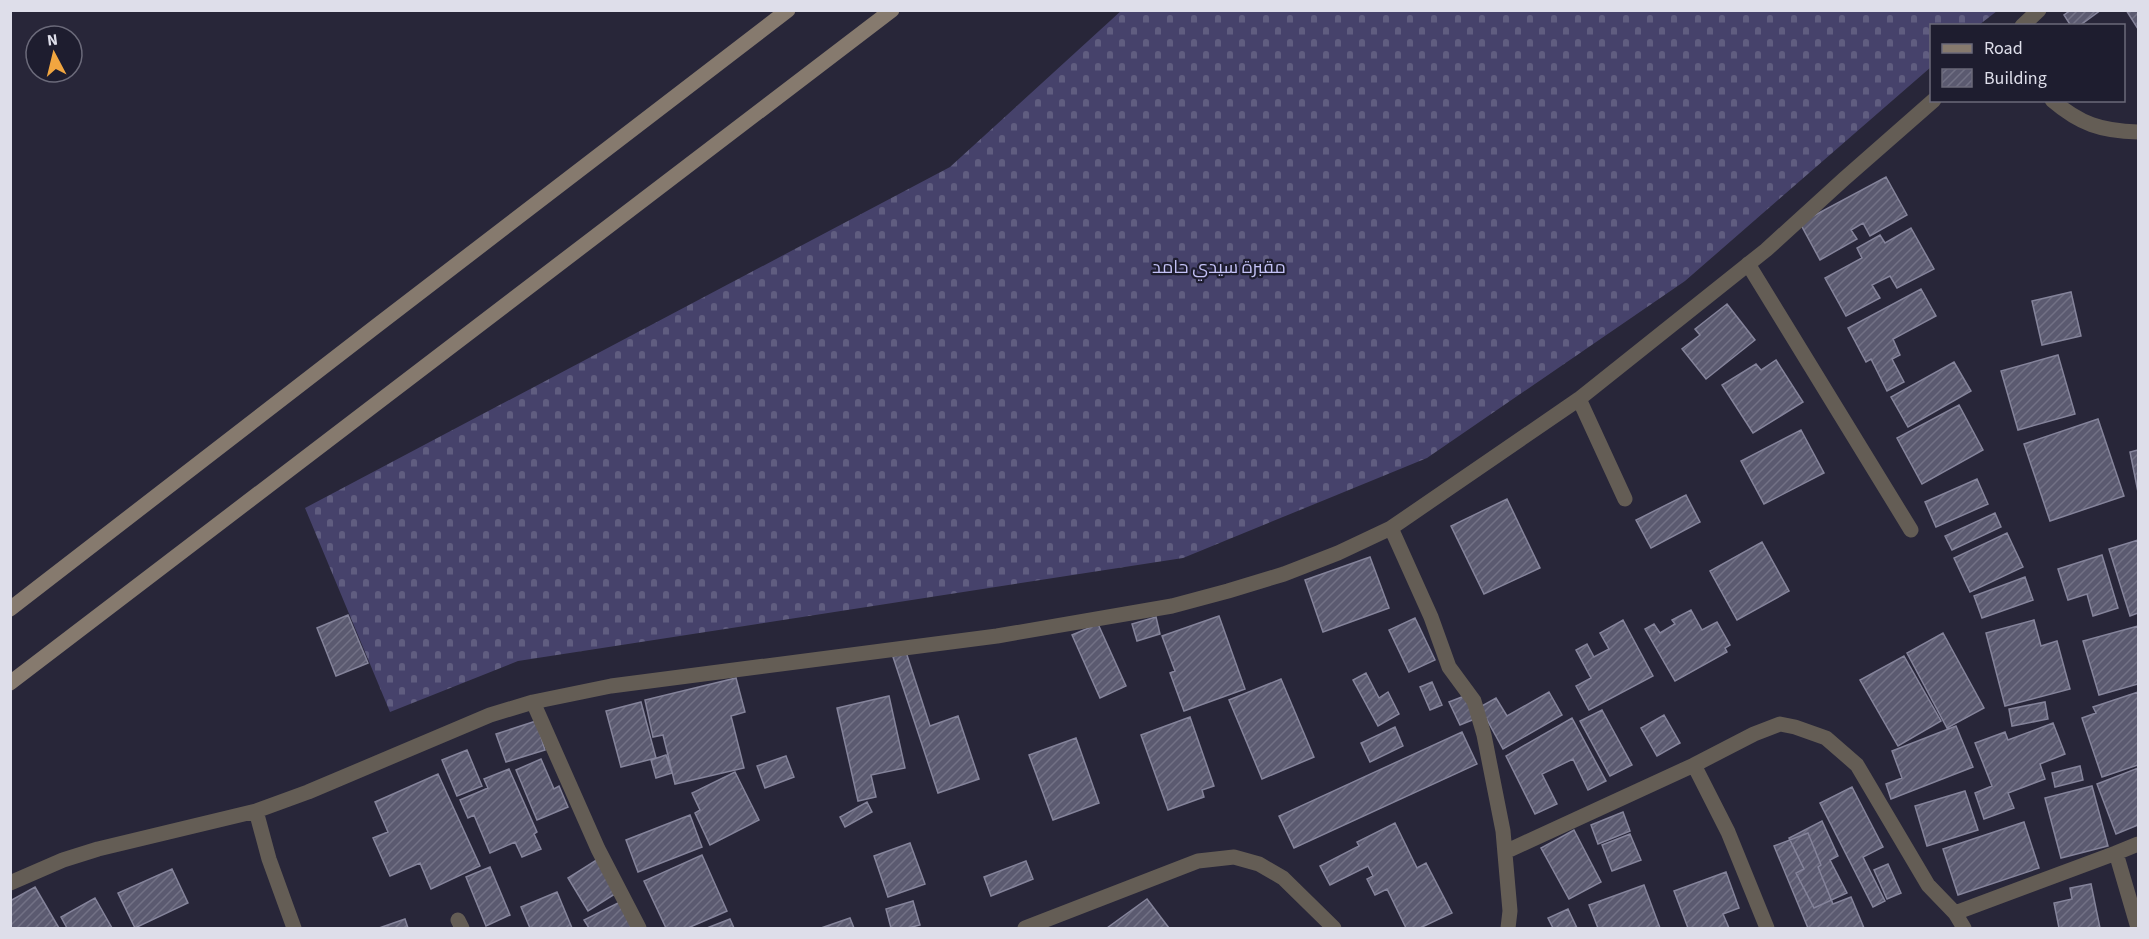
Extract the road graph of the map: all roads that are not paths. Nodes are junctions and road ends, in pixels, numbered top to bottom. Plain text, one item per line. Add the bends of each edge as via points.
1 (788, 10) edge
2 (892, 10) edge
3 (2039, 10) edge
4 (2024, 24) edge
5 (1932, 102) edge
6 (2054, 102) edge
7 (2139, 132) edge
8 (1749, 264) junction
9 (1579, 399) junction
10 (1625, 499) dead end
11 (1391, 528) junction
12 (1911, 530) dead end
13 (10, 609) edge
14 (10, 683) edge
15 (533, 702) junction
16 (1695, 765) junction
17 (256, 811) junction
18 (2139, 844) edge
19 (1505, 852) junction
20 (2116, 853) junction
21 (10, 883) edge
22 (1955, 913) junction
23 (294, 928) edge
24 (639, 928) edge
25 (1024, 928) edge
26 (1334, 928) edge
27 (1508, 928) edge
28 (1767, 928) edge
29 (1964, 928) edge
30 (2138, 928) edge

1 - 13 street
2 - 14 street
3 - 4 street
5 - 8 street
6 - 7 street via 2071,117 2092,126
8 - 9 street
8 - 12 street
9 - 10 street
9 - 11 street
11 - 15 street via 1284,574 1172,606 997,636 611,686
11 - 19 street via 1449,667 1474,700
15 - 17 street via 490,715
15 - 24 street via 598,849
16 - 19 street
16 - 22 street via 1780,724 1826,738 1857,765 1928,885
16 - 28 street via 1728,832
17 - 21 street via 98,849
17 - 23 street
18 - 20 street
19 - 27 street
20 - 22 street
20 - 30 street
22 - 29 street
25 - 26 street via 1198,861 1234,857 1259,864 1283,878

